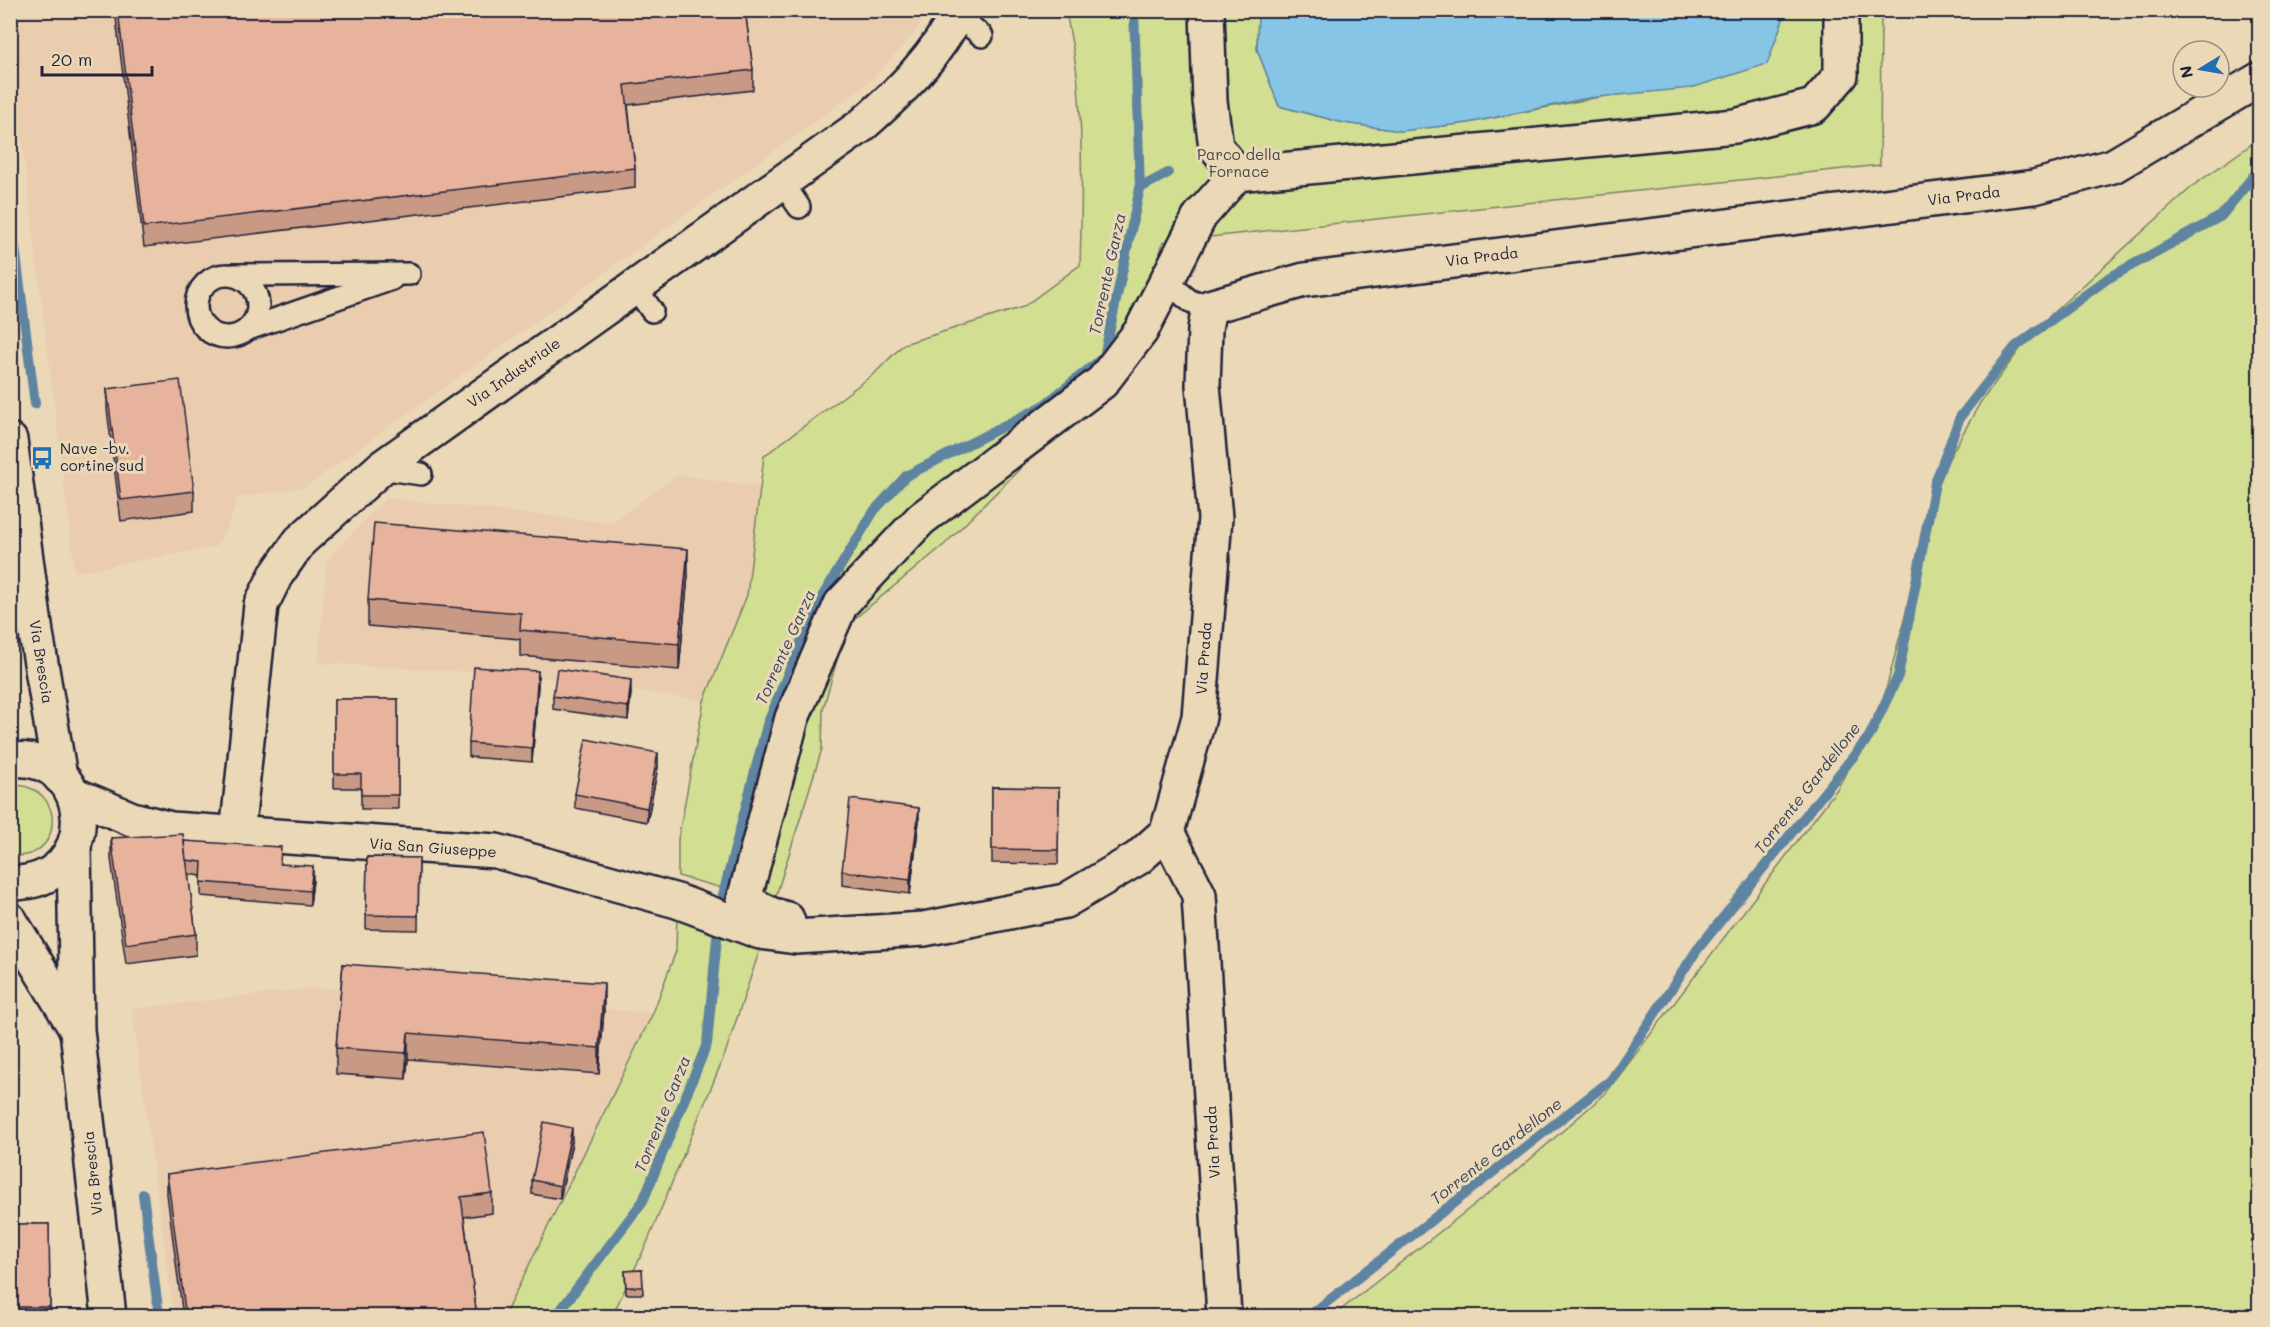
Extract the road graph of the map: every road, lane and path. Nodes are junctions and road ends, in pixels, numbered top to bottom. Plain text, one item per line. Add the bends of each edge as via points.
1 (1207, 10) edge
2 (1841, 10) edge
3 (958, 13) edge
4 (982, 36) dead end
5 (2259, 79) edge
6 (1237, 174) junction
7 (233, 275) junction
8 (1178, 291) dead end
9 (1209, 307) junction
10 (248, 329) junction
11 (10, 440) edge
12 (381, 468) junction
13 (421, 474) dead end
14 (10, 760) edge
15 (67, 785) junction
16 (132, 819) junction
17 (1167, 832) junction
18 (237, 835) junction
19 (76, 841) junction
20 (10, 883) edge
21 (10, 920) edge
22 (796, 937) junction
23 (77, 1030) junction
24 (109, 1317) edge
25 (1224, 1317) edge

1 - 6 street via 1216,147
2 - 6 street via 1841,75 1814,106 1735,126
3 - 4 lane
3 - 12 street, Via Industriale via 938,46 889,102 791,195 644,299
5 - 9 street, Via Prada via 2113,166 2034,187 1304,280
6 - 22 street via 1200,216 1141,331 1102,382 921,519 841,604 792,718 744,900 787,919
7 - 10 lane via 250,285 258,302
7 - 10 lane via 214,277 206,283 196,300 197,317 205,329 218,336 232,337
7 - 10 lane via 409,274
8 - 9 lane via 1190,302
9 - 17 street, Via Prada via 1203,385 1215,518 1202,682 1199,717
11 - 15 street, Via Brescia via 36,633
12 - 13 lane
12 - 18 street, Via Industriale via 300,541 261,605
14 - 15 street via 48,768
15 - 16 street, Via San Giuseppe
15 - 19 street, Via Brescia via 80,818
16 - 18 street, Via San Giuseppe via 171,829
16 - 19 street, Via San Giuseppe
17 - 22 street via 1138,858 1065,901 924,929
17 - 25 street, Via Prada via 1199,895
18 - 22 street, Via San Giuseppe via 496,850 677,901 760,932
19 - 20 street via 65,861 53,872 25,883
19 - 23 street, Via Brescia
21 - 23 street, Via Brescia
23 - 24 street, Via Brescia

